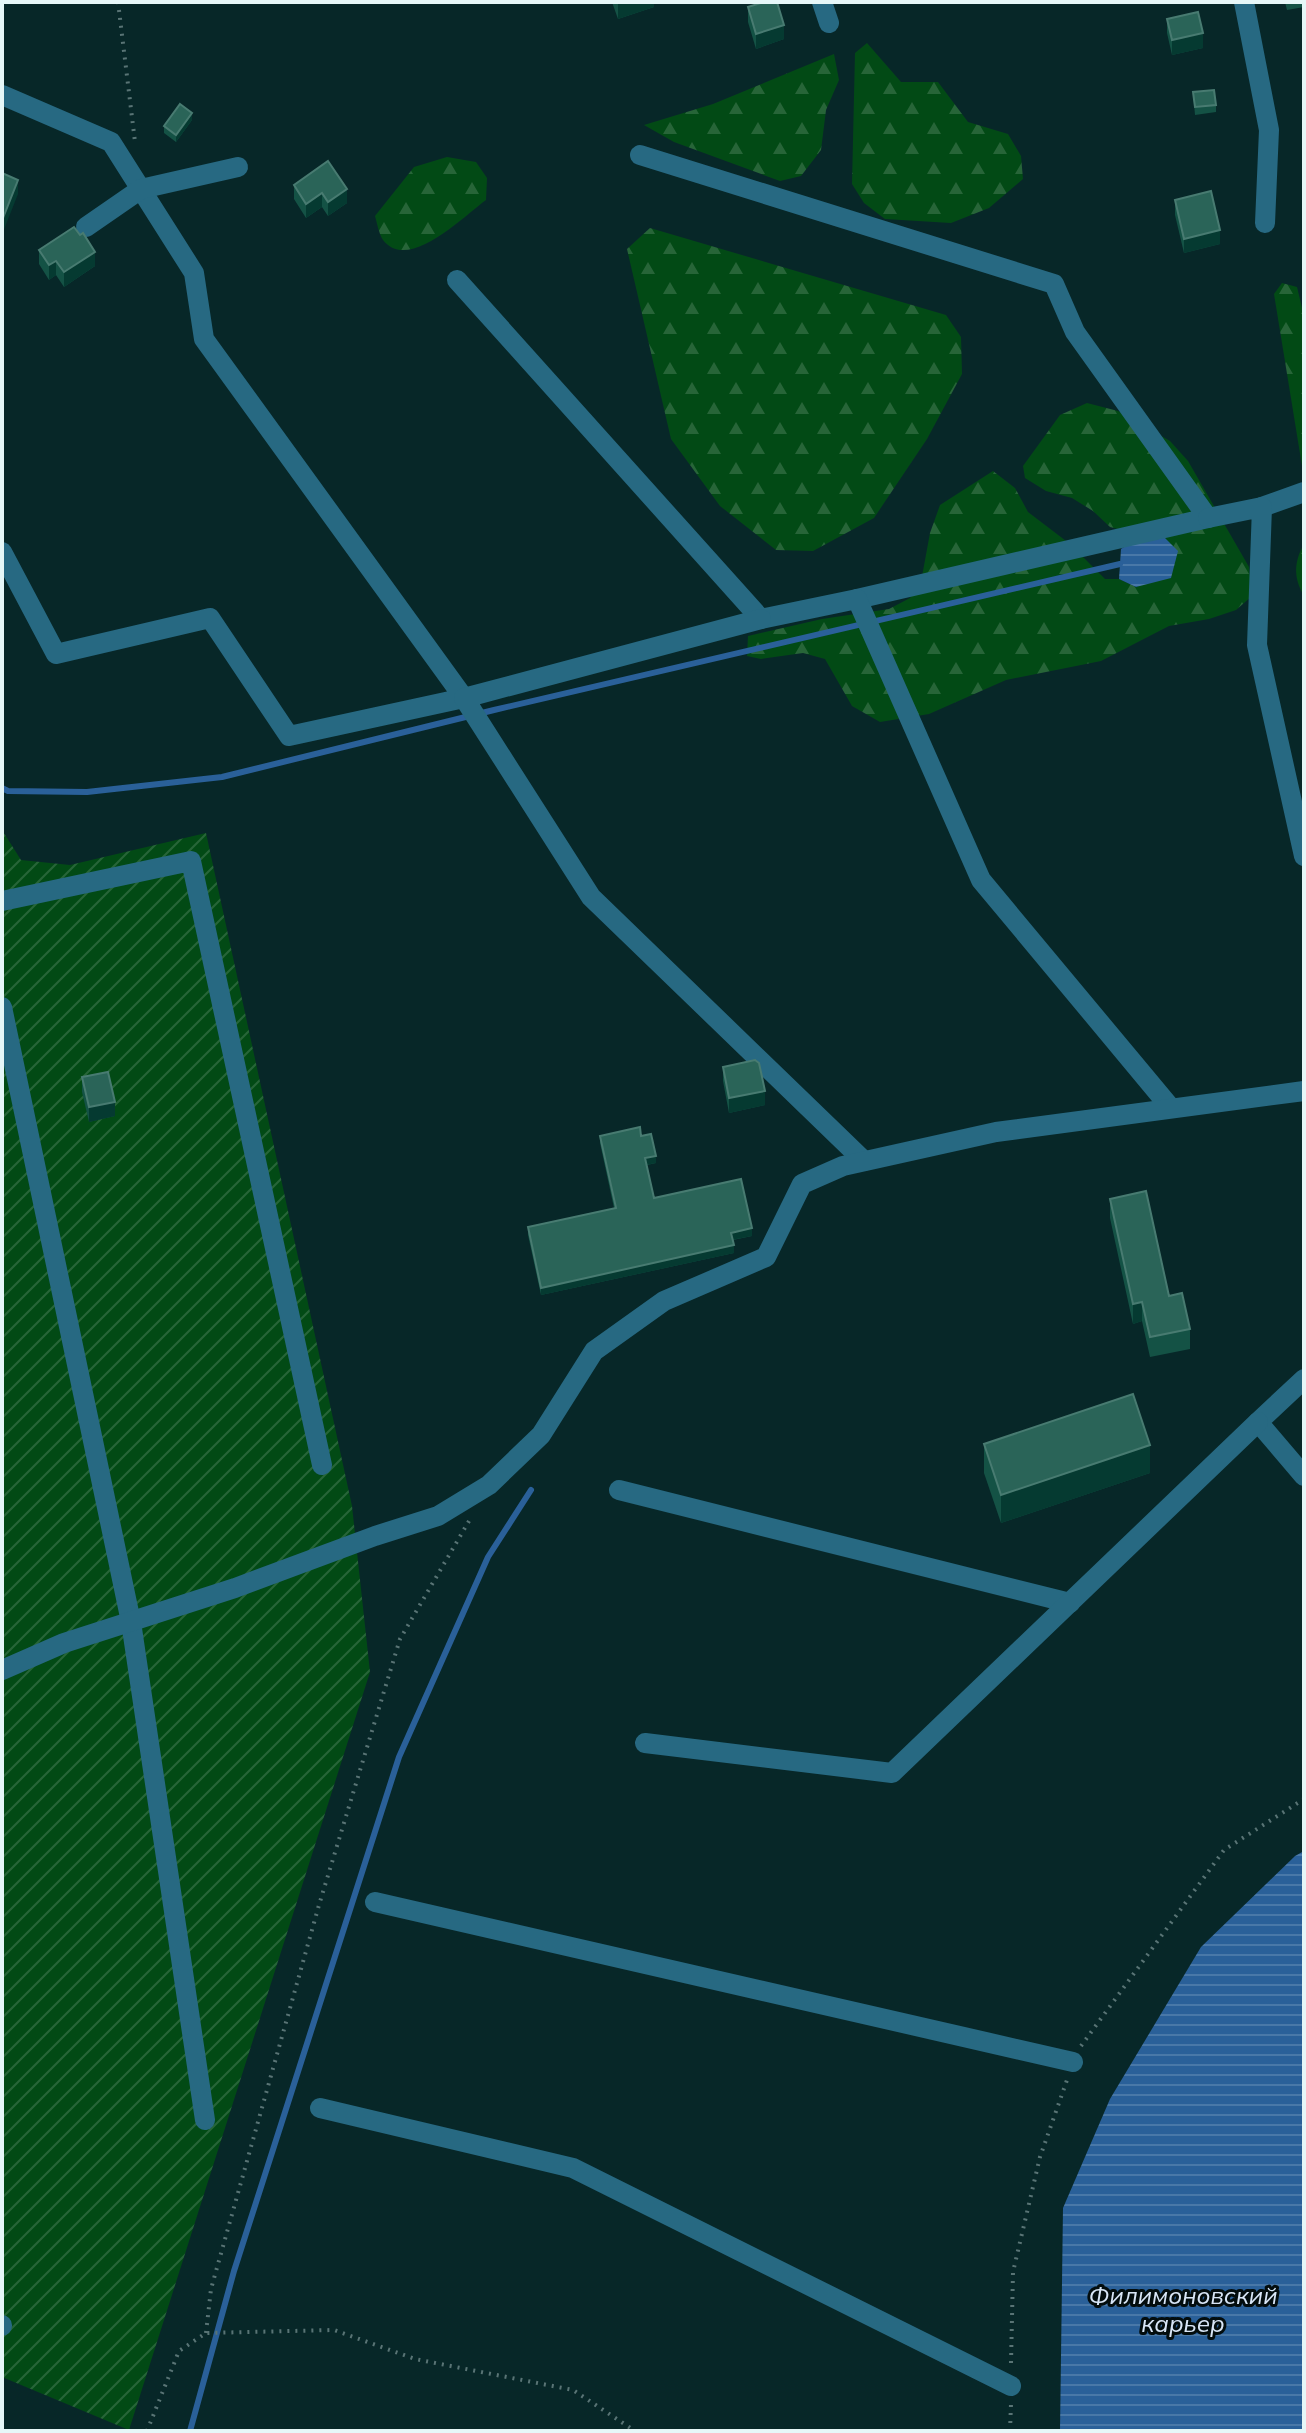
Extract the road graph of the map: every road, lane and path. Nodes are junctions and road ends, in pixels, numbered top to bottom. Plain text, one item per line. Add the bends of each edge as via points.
1 (118, 2) edge
2 (822, 2) edge
3 (1244, 2) edge
4 (829, 23) dead end
5 (2, 95) edge
6 (135, 142) dead end
7 (640, 155) dead end
8 (238, 167) dead end
9 (141, 189) junction
10 (1265, 223) dead end
11 (86, 227) dead end
12 (457, 280) dead end
13 (1304, 492) edge
14 (1262, 507) junction
15 (1208, 518) junction
16 (2, 552) edge
17 (857, 599) junction
18 (761, 619) junction
19 (464, 698) junction
20 (1304, 856) edge
21 (2, 901) edge
22 (2, 1007) edge
23 (1301, 1095) edge
24 (1170, 1107) junction
25 (864, 1161) junction
26 (1304, 1379) edge
27 (1258, 1422) junction
28 (322, 1465) dead end
29 (1304, 1476) edge
30 (489, 1485) junction
31 (619, 1490) dead end
32 (1070, 1603) junction
33 (131, 1622) junction
34 (2, 1670) edge
35 (645, 1743) dead end
36 (1304, 1799) edge
37 (375, 1902) dead end
38 (1073, 2062) junction
39 (320, 2108) dead end
40 (205, 2120) dead end
41 (206, 2333) junction
42 (1011, 2386) junction
43 (147, 2431) edge
44 (635, 2431) edge
45 (1010, 2431) edge

1 - 6 path
2 - 4 street
3 - 10 street via 1269,130
5 - 9 street via 111,142
7 - 15 street via 1054,284 1075,332
8 - 9 street
9 - 11 street
9 - 19 street via 194,273 204,339
12 - 18 street
13 - 14 street
14 - 15 street
14 - 20 street via 1257,645
15 - 17 street
16 - 19 street via 56,654 210,618 289,736
17 - 18 street
17 - 24 street via 981,880
18 - 19 street
19 - 25 street via 591,897
21 - 28 street via 191,861
22 - 33 street
23 - 24 street
24 - 25 street via 996,1132
25 - 30 street via 802,1184 766,1257 664,1301 594,1351 541,1435
26 - 27 street
27 - 29 street
27 - 32 street
30 - 33 street via 438,1516
30 - 41 path via 400,1639 211,2289
31 - 32 street
32 - 35 street via 892,1773
33 - 34 street
33 - 40 street
36 - 38 path via 1224,1850
37 - 38 street
38 - 42 path via 1040,2157 1013,2272
39 - 42 street via 573,2168
41 - 43 path via 179,2351
41 - 44 path via 334,2330 415,2359 573,2390
42 - 45 path

